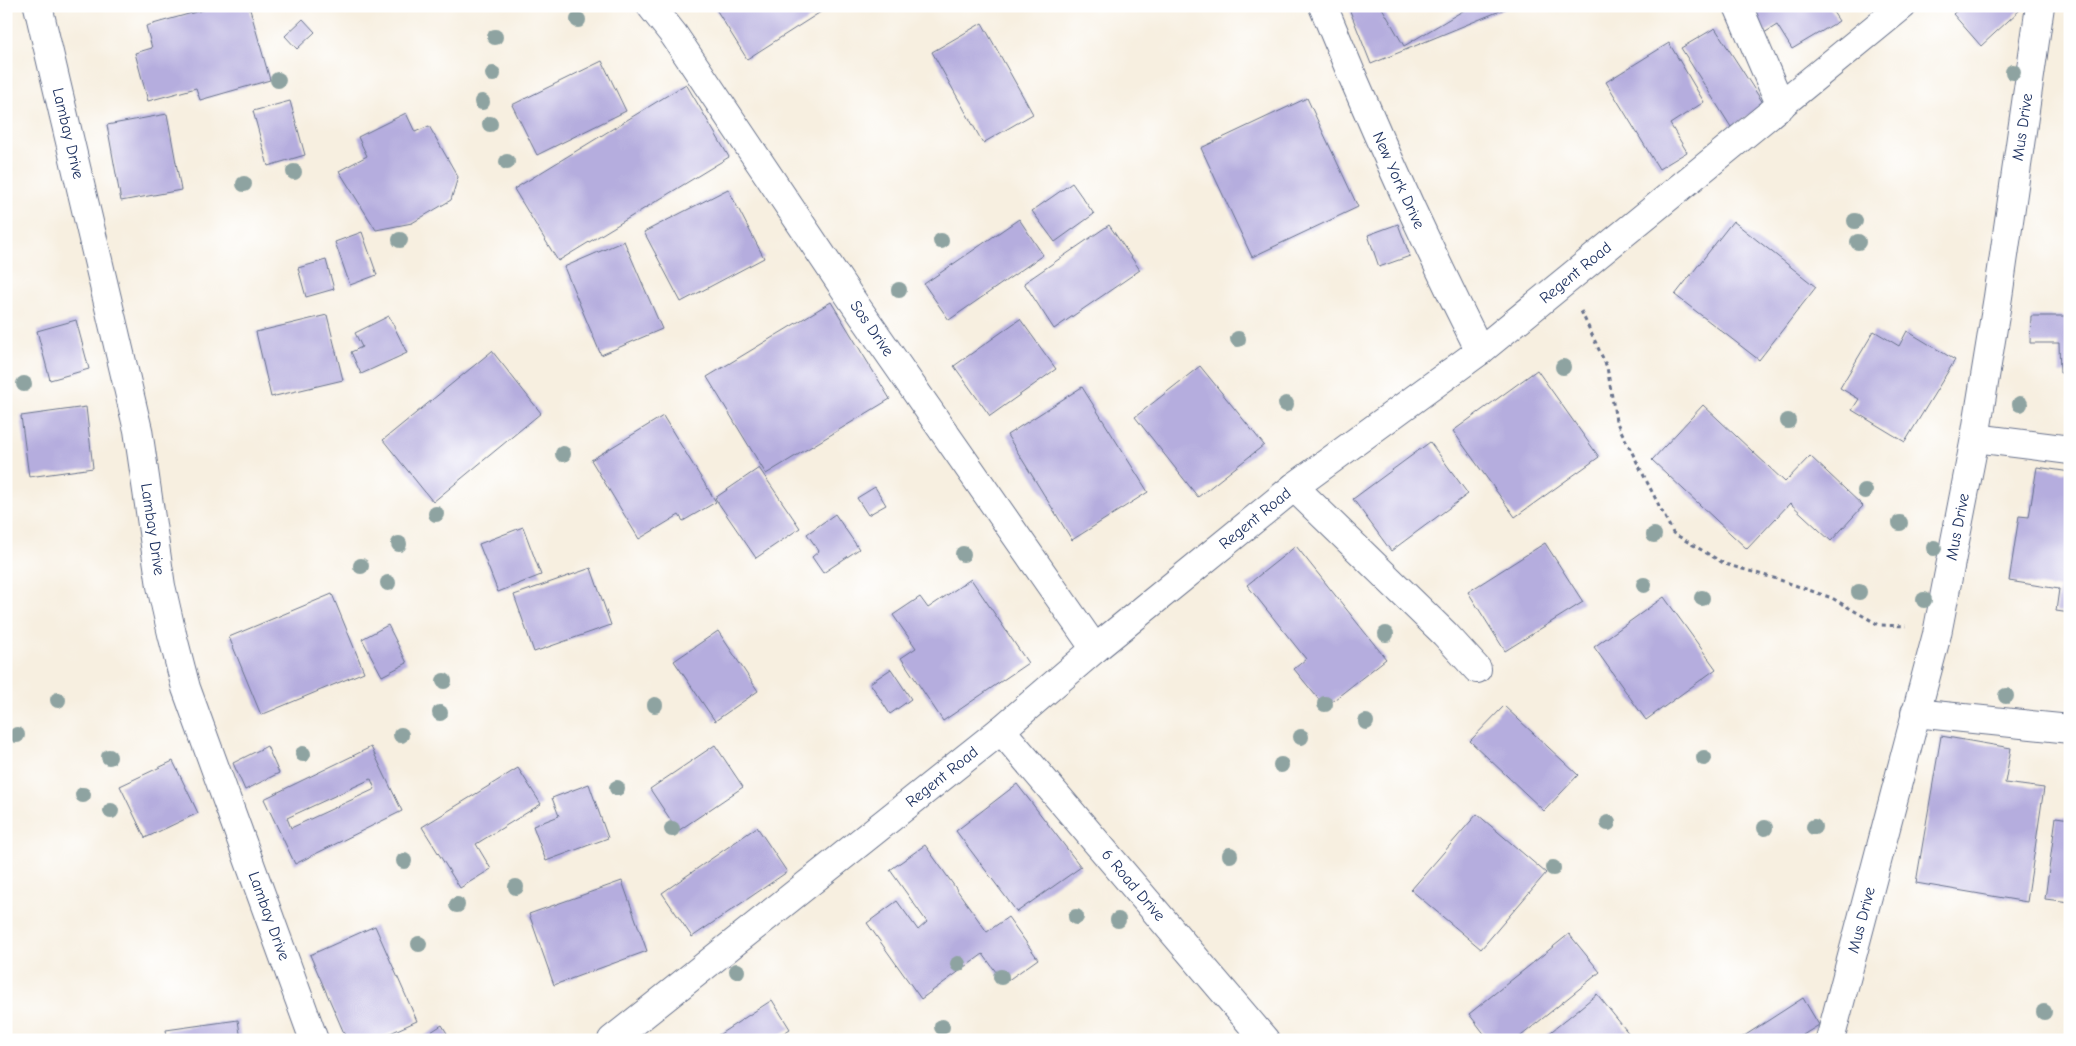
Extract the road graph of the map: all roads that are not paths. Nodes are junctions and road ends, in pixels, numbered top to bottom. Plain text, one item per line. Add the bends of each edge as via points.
1 (38, 6) edge
2 (651, 6) edge
3 (1323, 6) edge
4 (1738, 6) edge
5 (1902, 6) edge
6 (2040, 6) edge
7 (1781, 106) junction
8 (1480, 351) junction
9 (1975, 438) junction
10 (2070, 450) edge
11 (1294, 488) junction
12 (1095, 649) junction
13 (1477, 668) dead end
14 (1915, 713) junction
15 (1001, 730) junction
16 (2070, 730) edge
17 (615, 1039) edge
18 (314, 1040) edge
19 (1265, 1040) edge
20 (1830, 1040) edge

1 - 18 street, Lambay Drive via 138,430 161,586 186,688
2 - 12 street, Sos Drive
3 - 8 street, New York Drive via 1368,116
4 - 7 street
5 - 7 street, Regent Road
6 - 9 street, Mus Drive
7 - 8 street, Regent Road
8 - 11 street, Regent Road
9 - 10 street
9 - 14 street, Mus Drive via 1937,634
11 - 12 street, Regent Road
11 - 13 street
12 - 15 street, Regent Road
14 - 16 street
14 - 20 street, Mus Drive
15 - 17 street, Regent Road
15 - 19 street, 6 Road Drive

